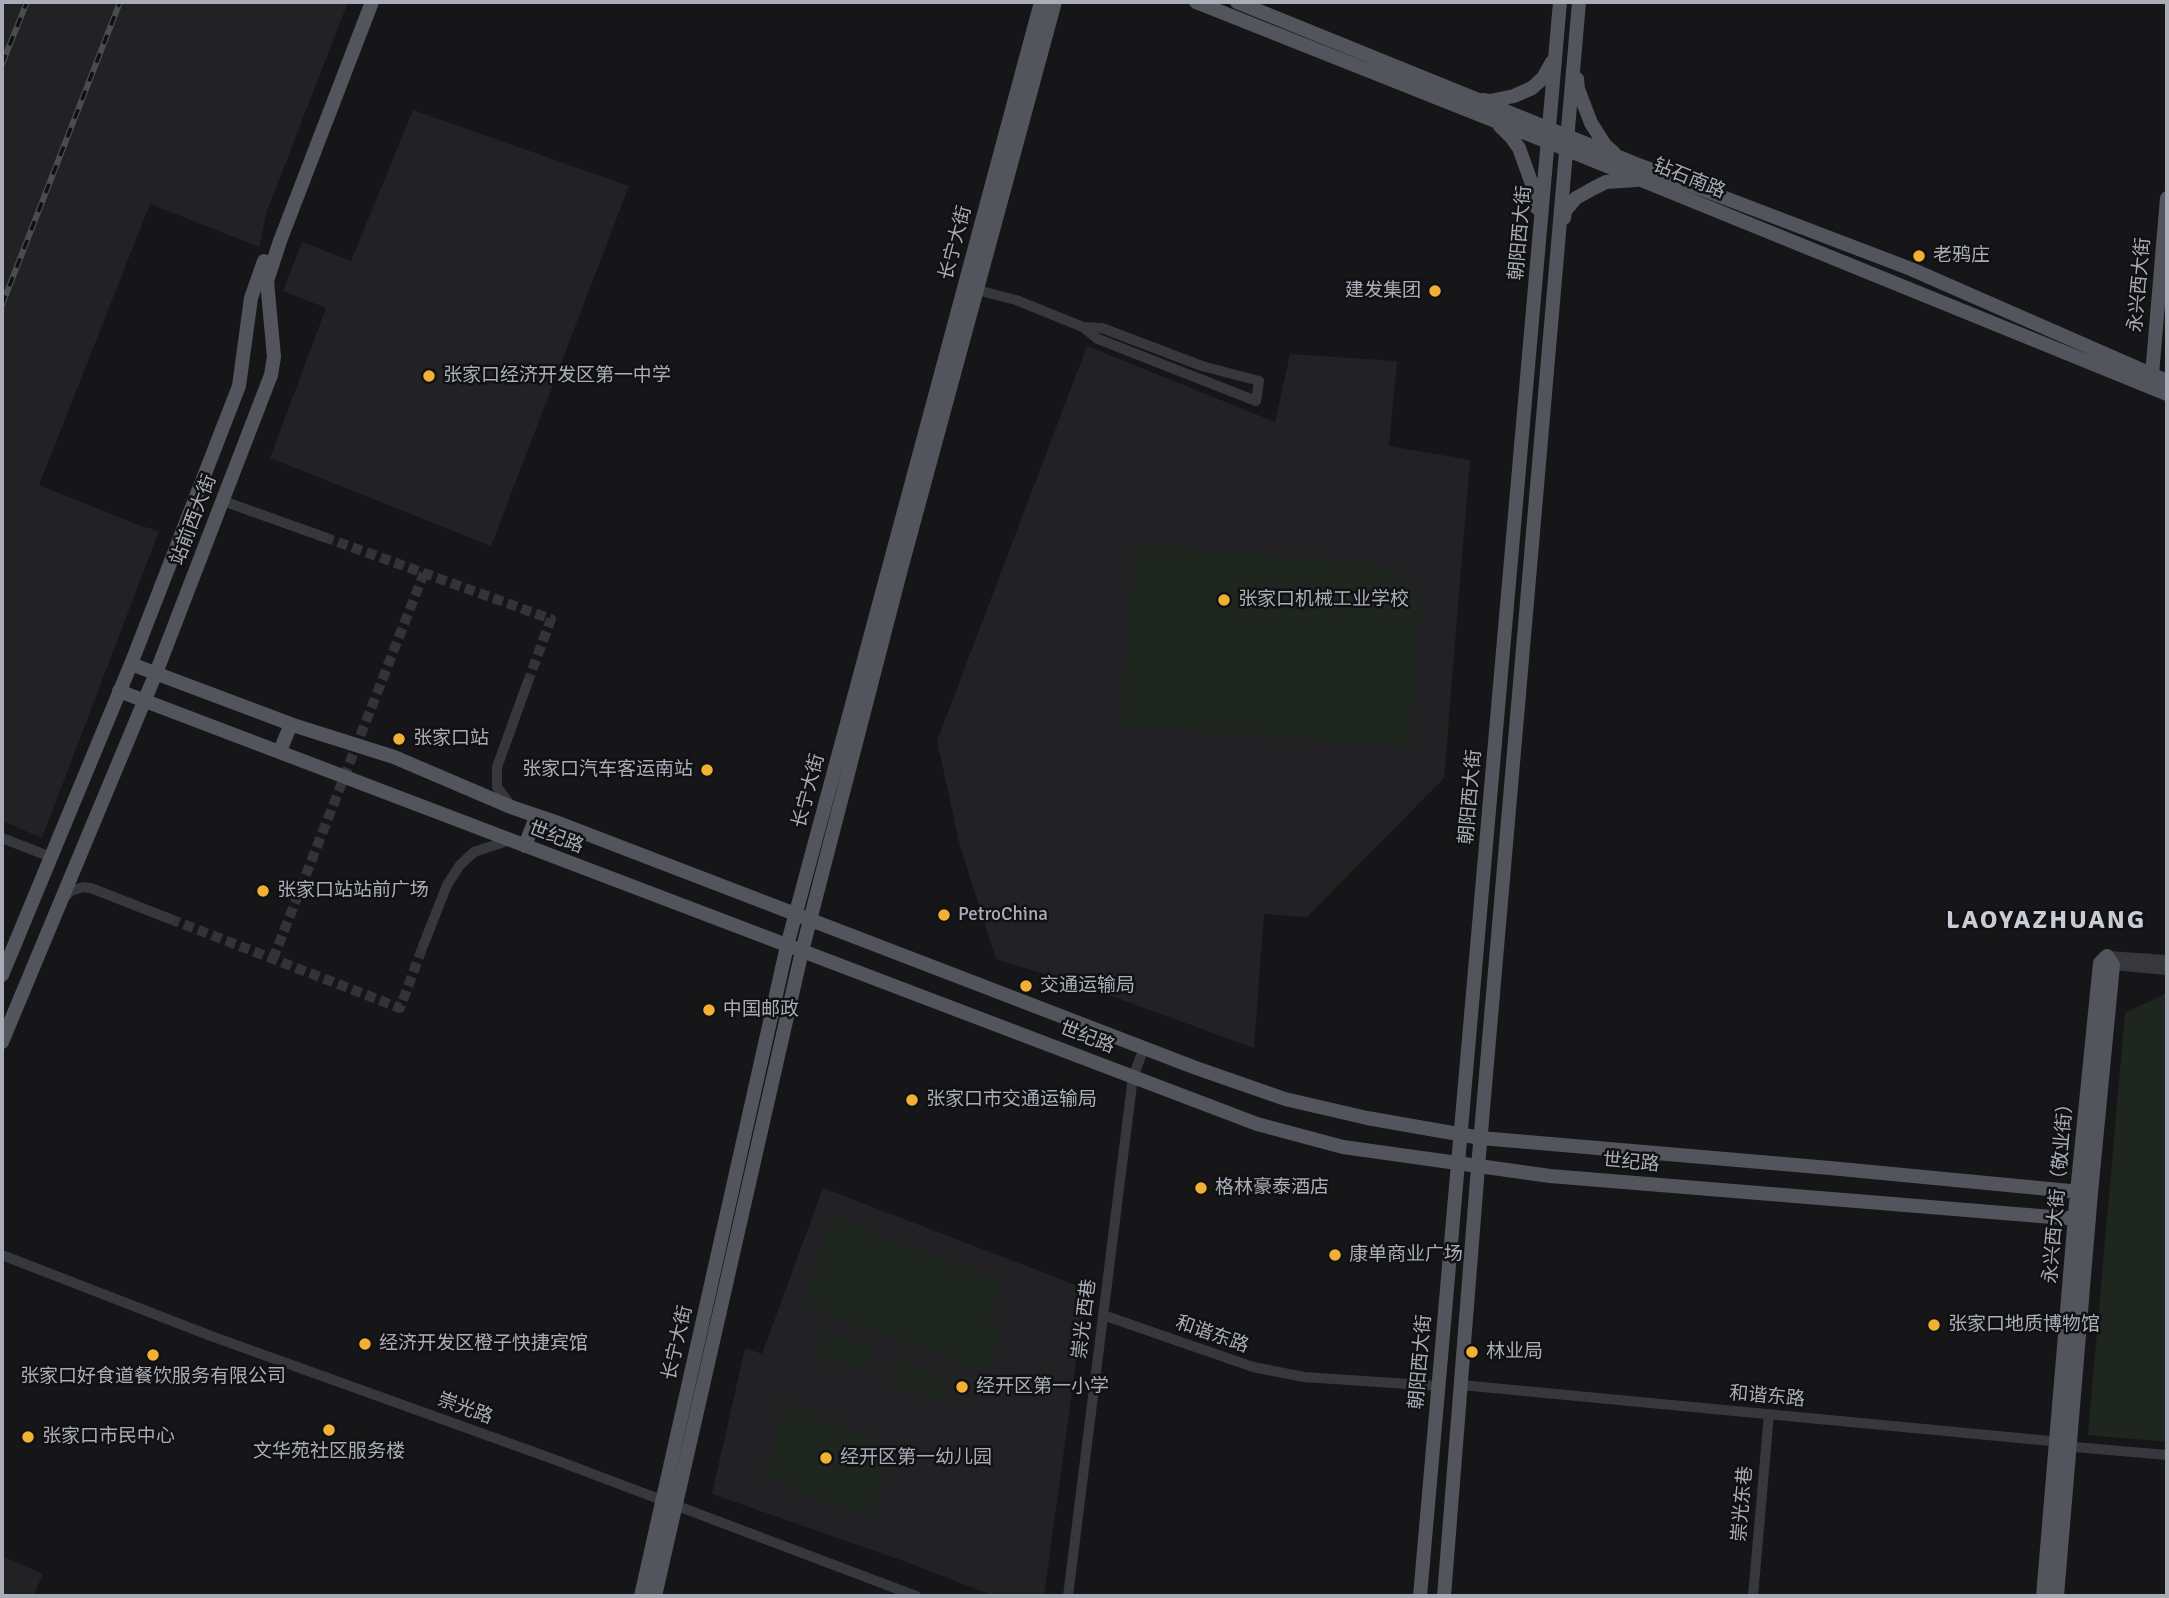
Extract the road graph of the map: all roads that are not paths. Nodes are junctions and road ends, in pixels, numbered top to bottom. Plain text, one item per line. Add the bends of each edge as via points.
1 (365, 2) edge
2 (372, 2) edge
3 (1041, 2) edge
4 (1055, 2) edge
5 (1196, 2) edge
6 (1237, 2) edge
7 (1560, 2) edge
8 (1578, 2) edge
9 (1555, 54) junction
10 (1574, 59) junction
11 (1475, 99) junction
12 (1487, 117) junction
13 (1548, 135) junction
14 (1567, 143) junction
15 (1621, 158) junction
16 (1642, 180) junction
17 (2167, 198) edge
18 (1540, 232) junction
19 (1559, 233) junction
20 (276, 240) junction
21 (976, 290) junction
22 (1083, 327) junction
23 (2152, 375) junction
24 (2167, 381) edge
25 (2167, 394) edge
26 (223, 501) junction
27 (324, 537) tunnel mouth
28 (131, 664) junction
29 (156, 673) junction
30 (527, 684) tunnel mouth
31 (119, 691) junction
32 (144, 700) junction
33 (291, 724) junction
34 (280, 751) junction
35 (520, 811) junction
36 (536, 817) junction
37 (2, 838) edge
38 (510, 840) junction
39 (525, 846) junction
40 (51, 857) junction
41 (60, 902) junction
42 (795, 915) junction
43 (170, 919) tunnel mouth
44 (810, 920) junction
45 (423, 946) tunnel mouth
46 (787, 946) junction
47 (802, 951) junction
48 (2110, 960) junction
49 (2167, 960) edge
50 (2167, 970) edge
51 (2, 976) edge
52 (25, 987) junction
53 (2, 1042) edge
54 (1144, 1048) junction
55 (1133, 1077) junction
56 (1461, 1135) junction
57 (1481, 1138) junction
58 (1459, 1164) junction
59 (1478, 1167) junction
60 (2084, 1192) junction
61 (2082, 1219) junction
62 (2, 1255) edge
63 (1103, 1315) junction
64 (1461, 1385) junction
65 (1438, 1386) junction
66 (1769, 1414) junction
67 (2064, 1442) junction
68 (2167, 1448) edge
69 (2167, 1455) edge
70 (669, 1503) junction
71 (641, 1596) edge
72 (655, 1596) edge
73 (916, 1596) edge
74 (1068, 1596) edge
75 (1420, 1596) edge
76 (1444, 1596) edge
77 (1753, 1596) edge
78 (2043, 1596) edge
79 (2057, 1596) edge

1 - 20 main road, 站前西大街
2 - 20 main road, 站前西大街
3 - 42 main road, 长宁大街
4 - 21 main road, 长宁大街
5 - 12 main road, 钻石南路
6 - 11 main road, 钻石南路
7 - 9 main road, 朝阳西大街
8 - 10 main road, 朝阳西大街
9 - 11 main road via 1538,85 1499,99
9 - 13 main road, 朝阳西大街
10 - 14 main road, 朝阳西大街
10 - 15 main road via 1578,89 1591,123 1605,145
11 - 13 main road, 钻石南路
12 - 13 main road, 钻石南路
12 - 18 main road via 1519,148 1533,187
13 - 14 main road, 钻石南路
13 - 18 main road, 朝阳西大街
14 - 15 main road, 钻石南路
14 - 16 main road, 钻石南路
14 - 19 main road, 朝阳西大街
15 - 23 main road, 钻石南路 via 1911,270
16 - 19 main road via 1606,182 1576,198 1565,211
16 - 25 main road, 钻石南路
17 - 23 main road, 永兴西大街
18 - 56 main road, 朝阳西大街
19 - 57 main road, 朝阳西大街
20 - 26 main road, 站前西大街 via 267,281 274,357 271,375
20 - 28 main road, 站前西大街 via 251,298 239,386
21 - 22 street via 1016,300
21 - 44 main road, 长宁大街
22 - 22 street via 1098,339 1256,401 1259,381 1202,366 1101,328
23 - 24 main road, 钻石南路
26 - 27 street
26 - 29 main road, 站前西大街
28 - 29 main road, 世纪路
28 - 31 main road, 站前西大街
29 - 32 main road, 站前西大街
29 - 33 main road, 世纪路
30 - 35 street via 497,767 501,795
31 - 32 main road, 世纪路
31 - 40 main road, 站前西大街
32 - 34 main road, 世纪路
32 - 41 main road, 站前西大街
33 - 34 main road
33 - 35 main road, 世纪路 via 394,757
34 - 38 main road, 世纪路
35 - 36 main road, 世纪路
36 - 39 main road
36 - 42 main road, 世纪路
37 - 40 street
38 - 39 main road, 世纪路
38 - 45 street via 474,852 460,865 447,885
39 - 46 main road, 世纪路
40 - 51 main road, 站前西大街
41 - 43 street via 71,891 91,888
41 - 52 main road, 站前西大街
42 - 44 main road, 世纪路
42 - 46 main road, 长宁大街
44 - 47 main road, 长宁大街
44 - 54 main road, 世纪路
46 - 47 main road, 世纪路
46 - 70 main road, 长宁大街
47 - 55 main road, 世纪路
47 - 70 main road, 长宁大街
48 - 49 street
48 - 50 street
48 - 60 main road, 永兴西大街（敬业街）
51 - 52 main road
52 - 53 main road, 站前西大街
54 - 55 street, 崇光 西巷
54 - 56 main road, 世纪路 via 1285,1099
55 - 58 main road, 世纪路 via 1297,1135 1343,1147
55 - 63 street, 崇光 西巷
56 - 57 main road, 世纪路
56 - 58 main road, 朝阳西大街
57 - 59 main road, 朝阳西大街
57 - 60 main road, 世纪路
58 - 59 main road, 世纪路
58 - 65 main road, 朝阳西大街
59 - 61 main road, 世纪路
59 - 64 main road, 朝阳西大街
60 - 61 main road, 永兴西大街（敬业街）
61 - 67 main road, 永兴西大街（敬业街）
62 - 70 street, 崇光路
63 - 65 street, 和谐东路 via 1252,1367 1304,1377
63 - 74 street, 崇光 西巷
64 - 66 street, 和谐东路
64 - 76 main road, 朝阳西大街
65 - 75 main road, 朝阳西大街
66 - 67 street, 和谐东路
66 - 77 street, 崇光东巷
67 - 68 street, 和谐东路
67 - 69 street, 和谐东路
67 - 78 main road, 永兴西大街（敬业街）
67 - 79 main road, 永兴西大街（敬业街）
70 - 71 main road, 长宁大街
70 - 72 main road, 长宁大街
70 - 73 street, 崇光路

